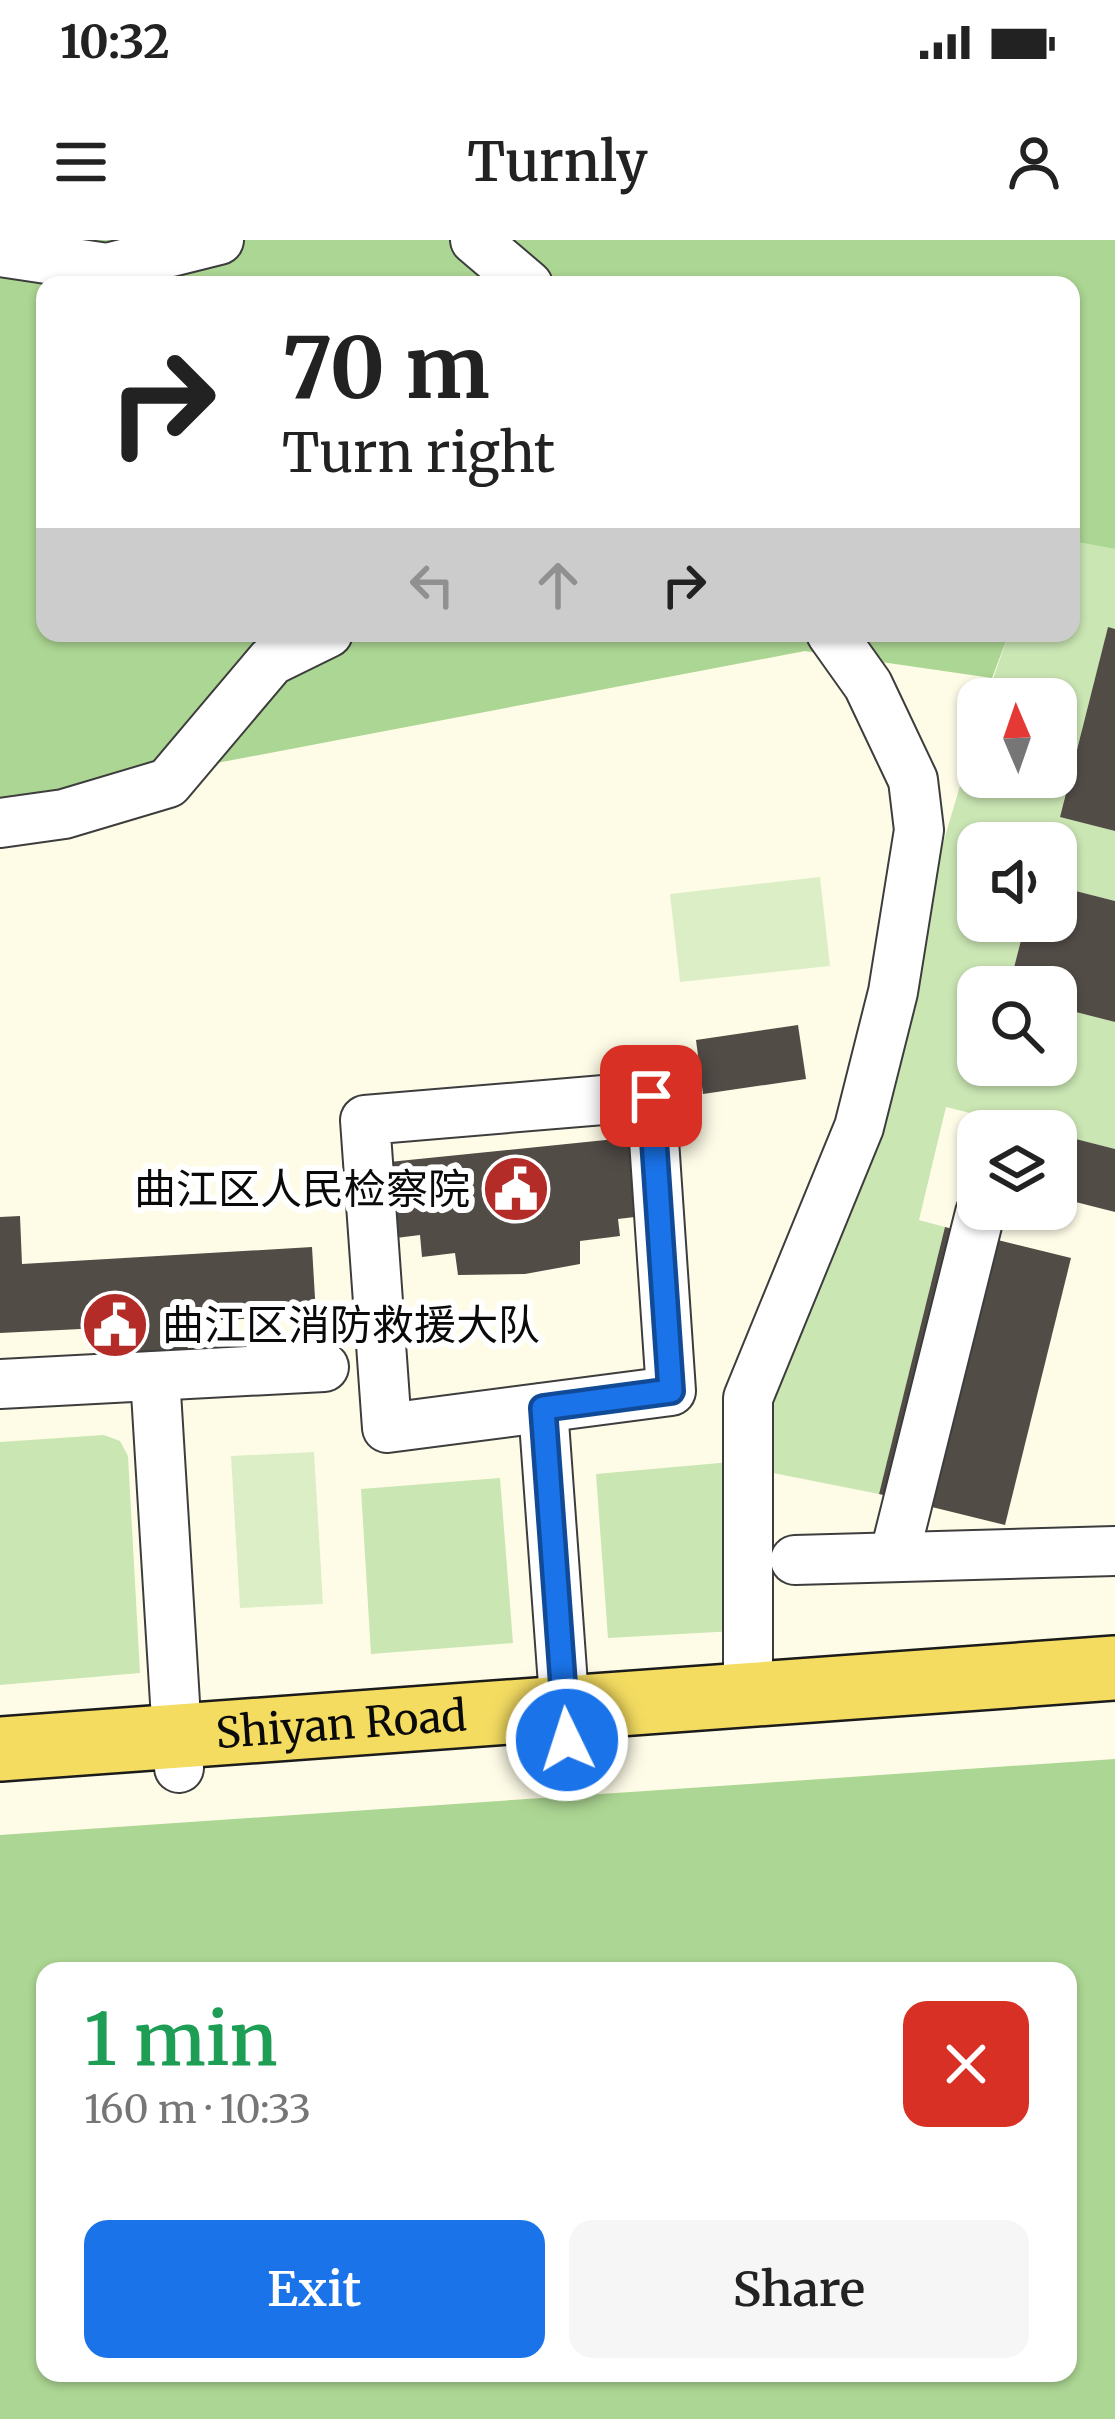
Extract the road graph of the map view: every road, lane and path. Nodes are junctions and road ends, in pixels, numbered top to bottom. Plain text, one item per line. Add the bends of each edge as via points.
1 (219, 240) edge
2 (476, 240) edge
3 (0, 252) edge
4 (518, 276) edge
5 (310, 642) edge
6 (837, 642) edge
7 (0, 823) edge
8 (976, 1230) edge
9 (324, 1367) dead end
10 (155, 1376) junction
11 (0, 1384) edge
12 (543, 1408) junction
13 (1115, 1551) edge
14 (894, 1557) junction
15 (795, 1560) dead end
16 (1115, 1668) edge
17 (748, 1692) junction
18 (1115, 1704) edge
19 (566, 1724) junction
20 (0, 1749) edge
21 (178, 1752) junction
22 (0, 1781) edge

1 - 3 street via 106,268
2 - 4 street
5 - 7 street via 272,661 167,783 64,814
6 - 17 street via 868,685 913,780 920,830 860,1127 748,1398
8 - 14 street
9 - 10 street
10 - 11 street
10 - 21 street
12 - 12 street via 671,1391 651,1096 365,1120 387,1428
12 - 19 street
13 - 14 street
14 - 15 street
16 - 17 main road, Shiyan Road
17 - 19 main road, Shiyan Road
18 - 19 main road, Shiyan Road
19 - 21 main road, Shiyan Road
20 - 21 main road, Shiyan Road
21 - 22 main road, Shiyan Road

